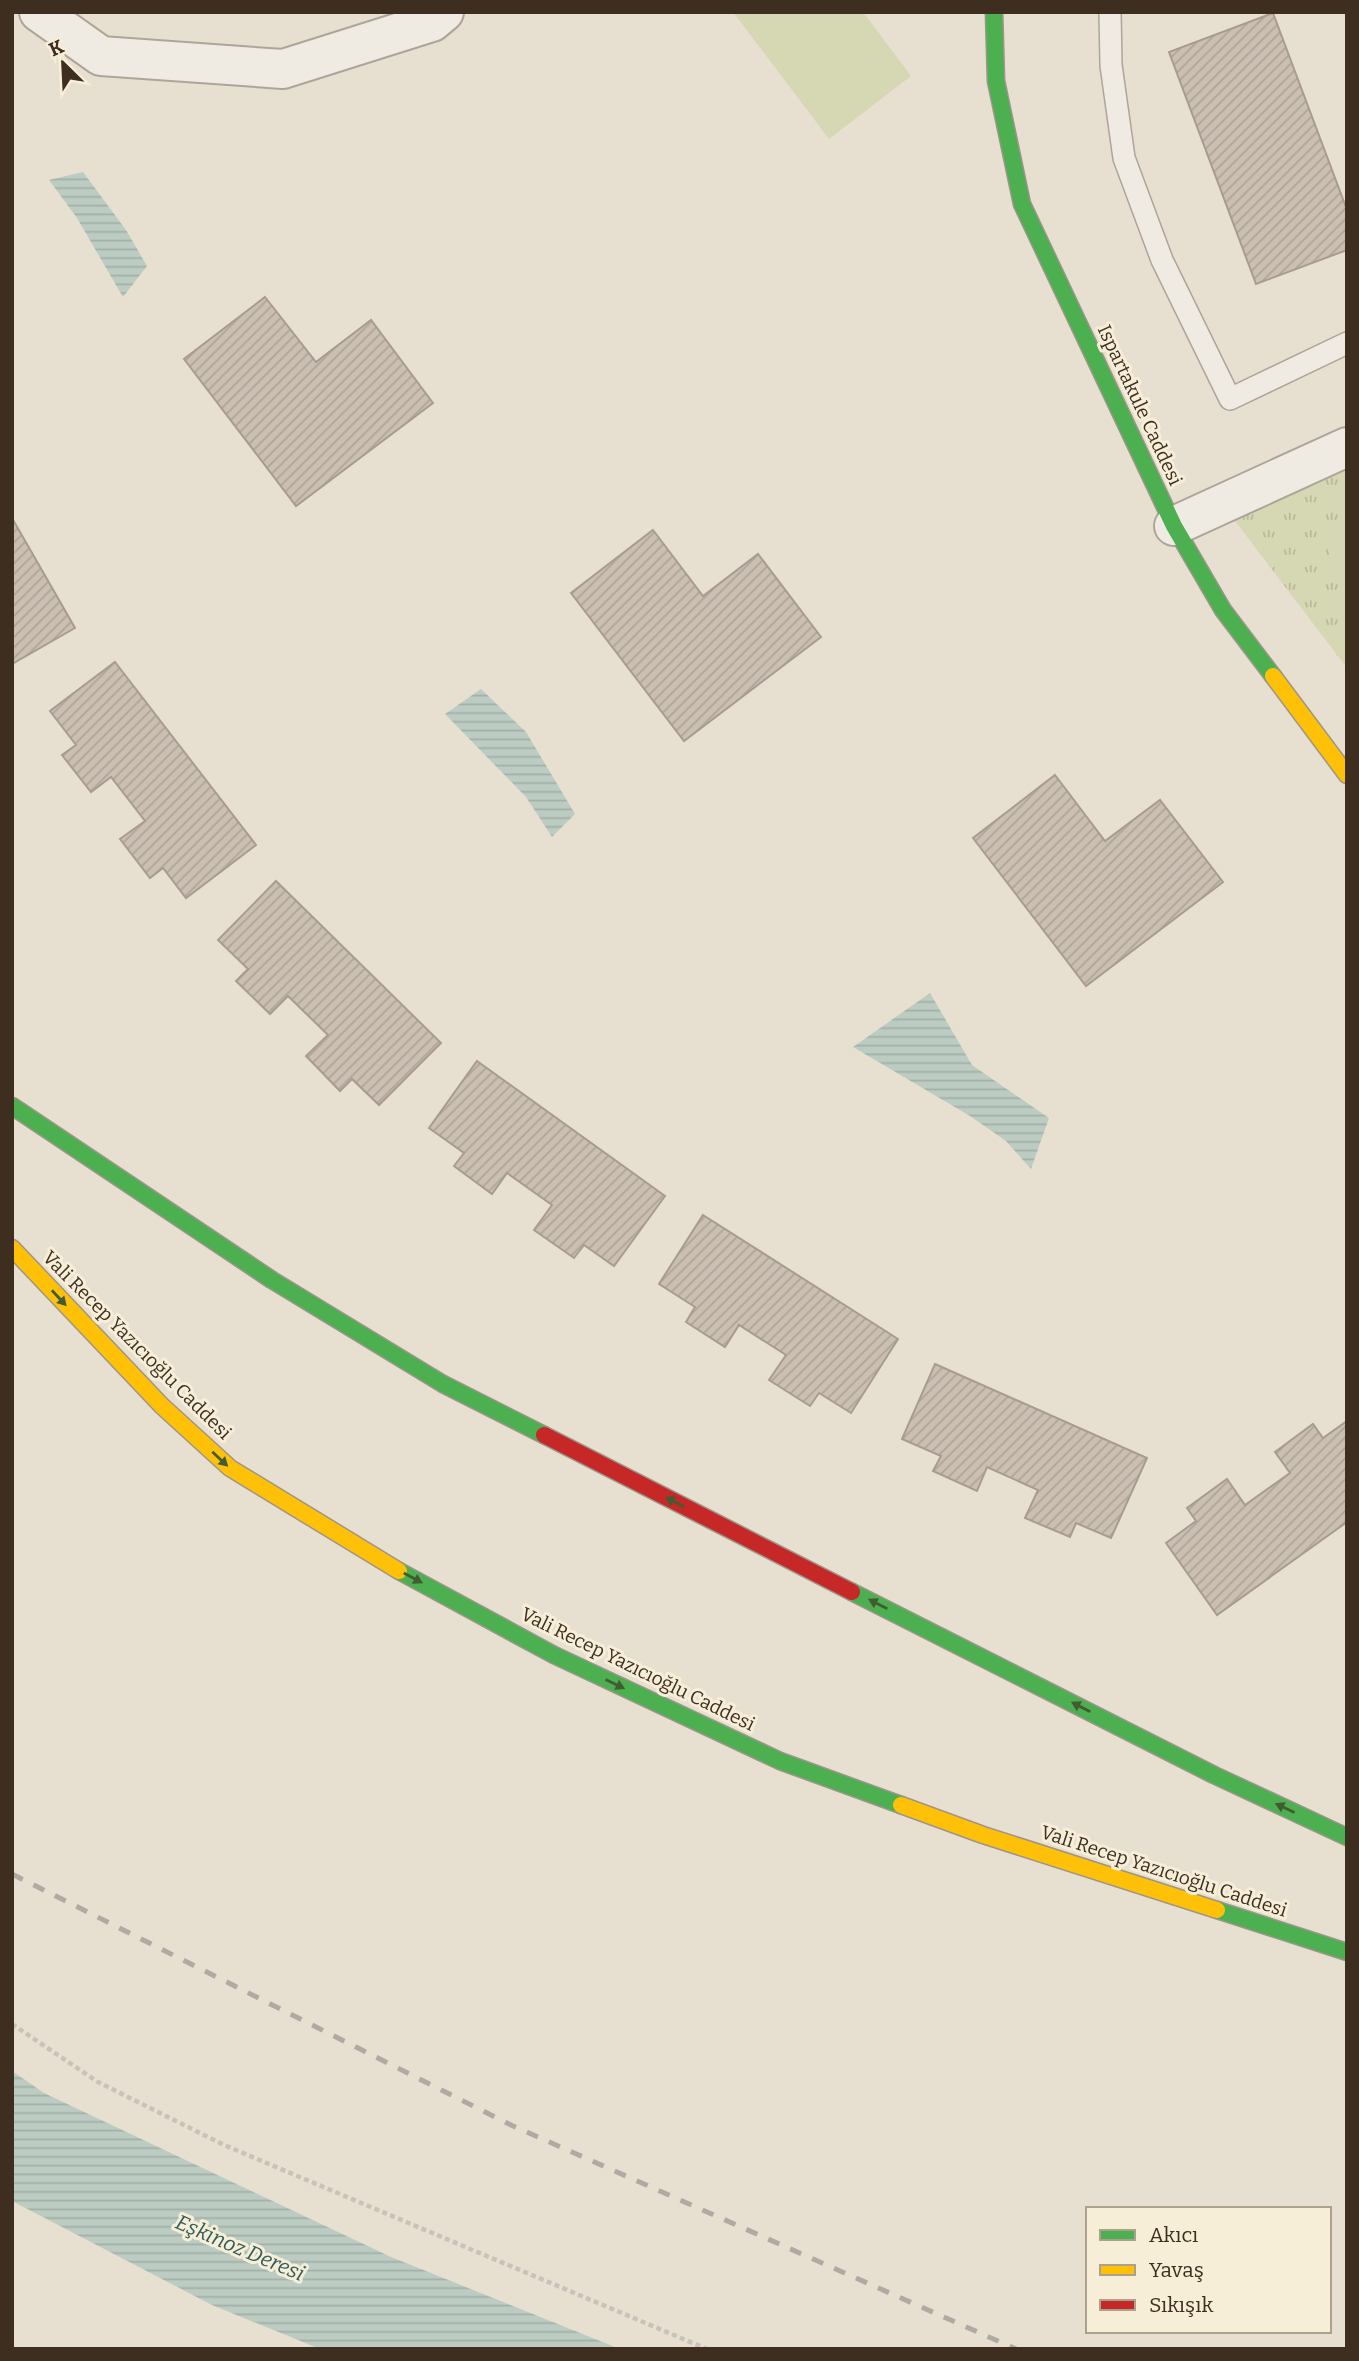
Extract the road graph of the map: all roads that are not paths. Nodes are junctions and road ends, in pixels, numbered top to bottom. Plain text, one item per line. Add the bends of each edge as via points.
1 (39, 12) edge
2 (444, 12) edge
3 (994, 12) edge
4 (1110, 12) edge
5 (1347, 343) edge
6 (1347, 447) edge
7 (1174, 526) junction
8 (1347, 775) edge
9 (12, 1106) edge
10 (12, 1248) edge
11 (1347, 1837) edge
12 (1347, 1952) edge

1 - 2 street via 101,56 283,69 432,22
3 - 7 main road, Ispartakule Caddesi via 996,81 1022,204
4 - 5 lane via 1111,65 1124,158 1162,260 1230,399
6 - 7 street
7 - 8 main road, Ispartakule Caddesi via 1223,610
11 -> 9 main road via 1214,1775 443,1384 272,1280
10 -> 12 main road, Vali Recep Yazıcıoğlu Caddesi via 162,1406 230,1468 390,1566 554,1654 793,1765 983,1835

